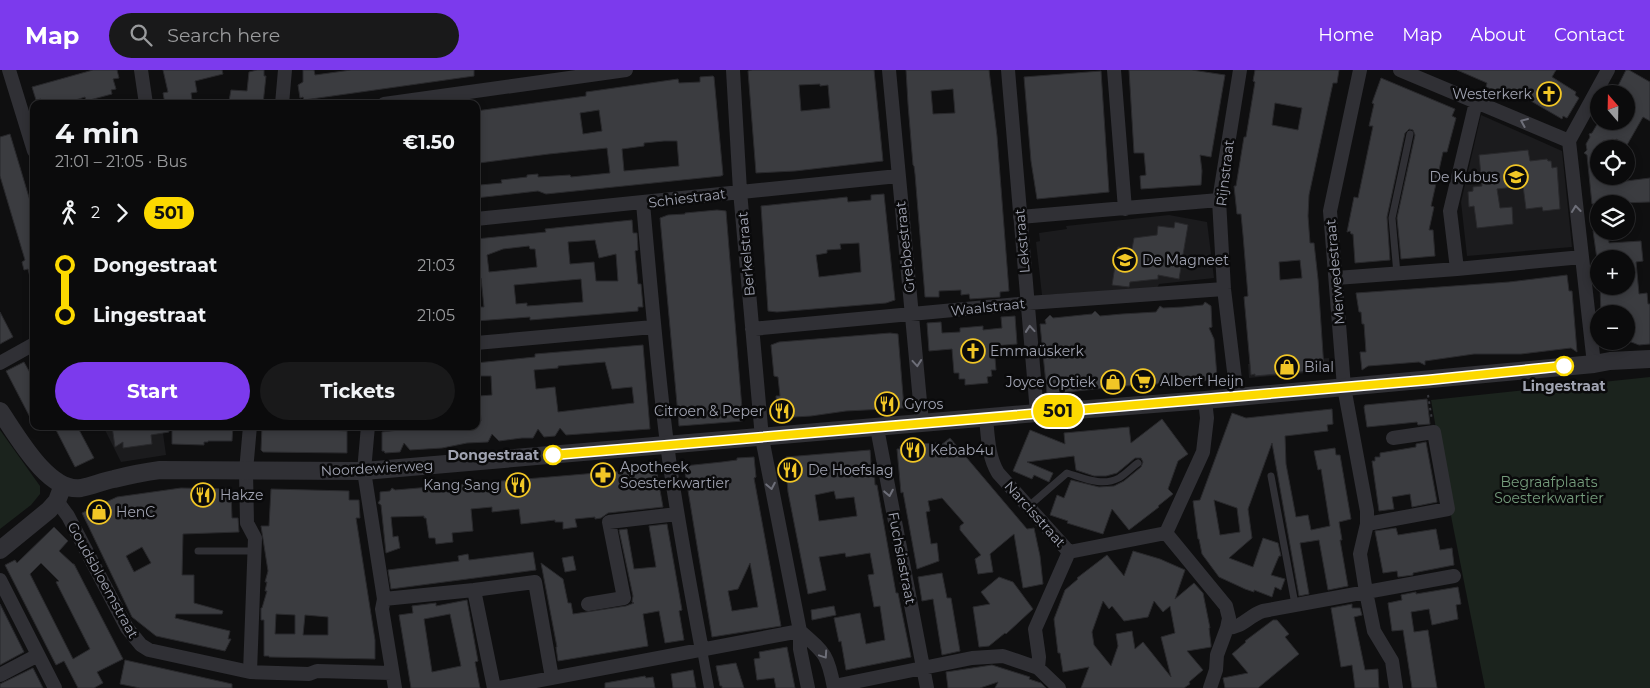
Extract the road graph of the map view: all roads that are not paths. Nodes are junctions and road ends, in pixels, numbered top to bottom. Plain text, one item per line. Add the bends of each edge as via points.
1 (10, 70) edge
2 (141, 70) edge
3 (285, 70) edge
4 (626, 70) edge
5 (733, 70) edge
6 (889, 70) edge
7 (1008, 70) edge
8 (1114, 70) edge
9 (1240, 70) edge
10 (1360, 70) edge
11 (1400, 70) edge
12 (1608, 70) edge
13 (0, 73) edge
14 (145, 100) edge
15 (282, 100) edge
16 (412, 100) edge
17 (1476, 102) junction
18 (1410, 134) dead end
19 (30, 138) edge
20 (1569, 141) junction
21 (898, 176) junction
22 (740, 192) junction
23 (1219, 200) junction
24 (643, 203) junction
25 (1125, 209) junction
26 (1020, 217) junction
27 (480, 219) edge
28 (1582, 257) junction
29 (1457, 269) junction
30 (1397, 274) junction
31 (1336, 278) junction
32 (1224, 289) junction
33 (1028, 303) junction
34 (912, 315) junction
35 (654, 327) junction
36 (752, 330) junction
37 (480, 343) edge
38 (30, 346) edge
39 (1650, 359) edge
40 (0, 363) edge
41 (1594, 364) junction
42 (1344, 387) junction
43 (1237, 396) junction
44 (1205, 400) junction
45 (0, 411) edge
46 (1037, 413) junction
47 (986, 418) junction
48 (922, 423) junction
49 (877, 428) junction
50 (250, 430) edge
51 (368, 430) edge
52 (762, 438) junction
53 (1393, 438) dead end
54 (667, 445) junction
55 (1138, 463) dead end
56 (246, 471) junction
57 (364, 471) junction
58 (1271, 476) dead end
59 (60, 493) junction
60 (1029, 506) junction
61 (677, 514) junction
62 (1367, 524) junction
63 (1166, 532) junction
64 (0, 550) edge
65 (198, 551) dead end
66 (255, 552) junction
67 (1069, 552) junction
68 (1454, 576) dead end
69 (0, 580) edge
70 (474, 590) junction
71 (1366, 592) junction
72 (384, 599) junction
73 (588, 604) dead end
74 (1295, 604) junction
75 (1227, 628) junction
76 (800, 632) junction
77 (702, 650) junction
78 (38, 655) junction
79 (924, 667) junction
80 (1038, 668) junction
81 (250, 672) junction
82 (392, 673) junction
83 (0, 675) edge
84 (552, 678) junction
85 (834, 687) edge
86 (54, 688) edge
87 (395, 688) edge
88 (494, 688) edge
89 (499, 688) edge
90 (709, 688) edge
91 (808, 688) edge
92 (927, 688) edge
93 (1059, 688) edge
94 (1210, 688) edge
95 (1396, 688) edge

1 - 13 street
1 - 19 street
2 - 14 street
3 - 15 street
4 - 16 street
5 - 22 street, Berkelstraat
6 - 21 street, Grebbestraat
7 - 26 street, Lekstraat
8 - 25 street
9 - 23 street, Rijnstraat
10 - 31 street, Merwedestraat via 1330,211
11 - 17 street
12 - 20 street
20 -> 17 street
17 - 29 street via 1450,211
18 - 30 lane via 1392,218
28 -> 20 street
21 - 22 street, Schiestraat
21 - 34 street, Grebbestraat
22 - 24 street, Schiestraat
22 - 36 street, Berkelstraat
23 - 25 street
23 - 32 street, Rijnstraat
24 - 27 street, Schiestraat
24 - 35 street
25 - 26 street
26 - 33 street, Lekstraat
28 - 29 street
28 - 41 street
29 - 30 street
30 - 31 street
31 - 42 street, Merwedestraat
32 - 33 street, Waalstraat
32 - 43 street, Rijnstraat
33 - 34 street, Waalstraat
46 -> 33 street, Lekstraat
34 - 36 street, Waalstraat
34 -> 48 street, Grebbestraat
35 - 37 street
35 - 54 street
36 - 52 street, Berkelstraat
38 - 40 street
39 - 41 street, Noordewierweg
41 - 42 street, Noordewierweg
42 - 43 street, Noordewierweg
42 - 62 street, Merwedestraat
43 - 44 street, Noordewierweg
44 - 46 street, Noordewierweg
44 - 63 street via 1207,418 1203,452
45 - 59 street
46 - 47 street, Noordewierweg
47 - 48 street, Noordewierweg
47 - 60 street, Narcisstraat via 993,464
48 - 49 street, Noordewierweg
49 - 52 street, Noordewierweg
49 -> 79 street, Fuchsiastraat
50 - 56 street
51 - 57 street
52 - 54 street, Noordewierweg
52 -> 76 street, Berkelstraat
53 - 62 street via 1434,432 1448,509
54 - 57 street, Noordewierweg
54 - 61 street
55 - 60 lane via 1119,478 1106,482 1068,473
56 - 57 street, Noordewierweg
56 - 59 street, Noordewierweg via 160,470
56 - 66 street via 247,523 255,538
57 - 72 street
58 - 74 lane
59 - 64 street via 49,510
59 - 81 street, Goudsbloemstraat via 68,516 127,628 140,645
60 - 67 street, Narcisstraat
61 - 73 street via 609,522 624,598
61 - 77 street
62 - 71 street, Merwedestraat via 1360,554
63 - 67 street
63 - 75 street via 1226,606
65 - 66 lane
66 - 81 street
67 - 80 street, Narcisstraat via 1035,629
68 - 71 street
69 - 78 street
70 - 72 street
70 - 84 street via 535,582
70 - 88 street
71 - 74 street
71 - 95 street, Merwedestraat via 1374,631 1392,661
72 - 82 street via 382,609
74 - 75 street via 1257,613 1238,627
75 - 94 street
76 - 77 street
76 -> 85 street via 822,650 829,663
76 - 91 street, Berkelstraat
77 - 84 street
77 - 90 street
78 - 83 street
78 - 86 street
79 - 80 street via 1003,656
79 - 85 street
79 - 92 street, Fuchsiastraat
80 - 93 street
81 - 82 street, Goudsbloemstraat
82 - 87 street
84 - 89 street

